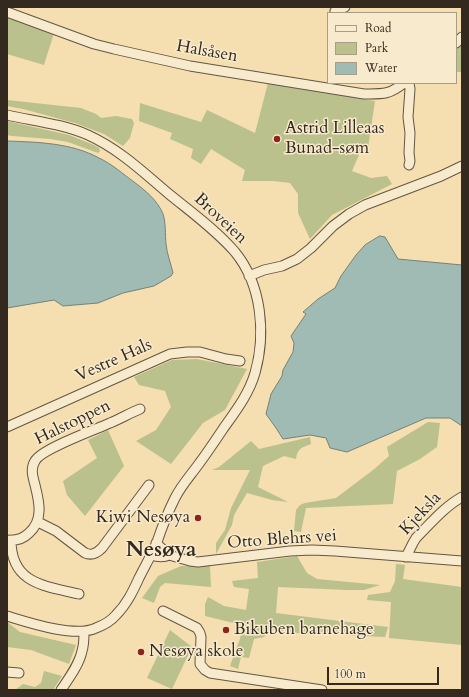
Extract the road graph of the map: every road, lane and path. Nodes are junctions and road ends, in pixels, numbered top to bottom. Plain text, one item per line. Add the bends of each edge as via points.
1 (346, 7) edge
2 (335, 11) dead end
3 (7, 12) edge
4 (403, 84) edge
5 (409, 84) edge
6 (7, 115) edge
7 (409, 165) dead end
8 (462, 166) edge
9 (249, 276) junction
10 (240, 361) dead end
11 (140, 409) dead end
12 (7, 427) edge
13 (149, 485) dead end
14 (462, 497) edge
15 (38, 522) junction
16 (9, 540) edge
17 (156, 543) junction
18 (169, 554) junction
19 (151, 555) junction
20 (406, 557) junction
21 (462, 561) edge
22 (79, 594) dead end
23 (163, 611) dead end
24 (7, 616) edge
25 (84, 632) junction
26 (7, 672) edge
27 (19, 674) dead end
28 (61, 690) edge
29 (322, 690) edge

1 - 2 street
3 - 4 street, Halsåsen via 94,44 190,66 364,94 383,94
5 - 7 street
6 - 9 street, Broveien via 81,132 118,152 216,233 239,258
8 - 9 street via 349,214 297,259
9 - 17 street, Broveien via 258,300 261,325 259,355 254,375 237,409 178,493
10 - 12 street, Vestre Hals via 200,352 170,354
11 - 15 street, Halstoppen via 60,444 36,459 32,473 39,501
13 - 15 street via 95,554 88,555 56,530
14 - 20 street, Kjeksla via 445,509 416,538
15 - 16 street via 26,536
16 - 22 street via 14,559 25,576 40,584
17 - 18 street, Otto Blehrs vei
17 - 19 street, Broveien
18 - 19 street via 160,557
18 - 20 street, Otto Blehrs vei via 198,562 312,550
19 - 25 street, Broveien via 130,597 117,615 102,626
20 - 21 street, Otto Blehrs vei
23 - 29 street via 197,628 201,637 200,664 210,673
24 - 25 street via 61,630
25 - 28 street via 79,660
26 - 27 street

